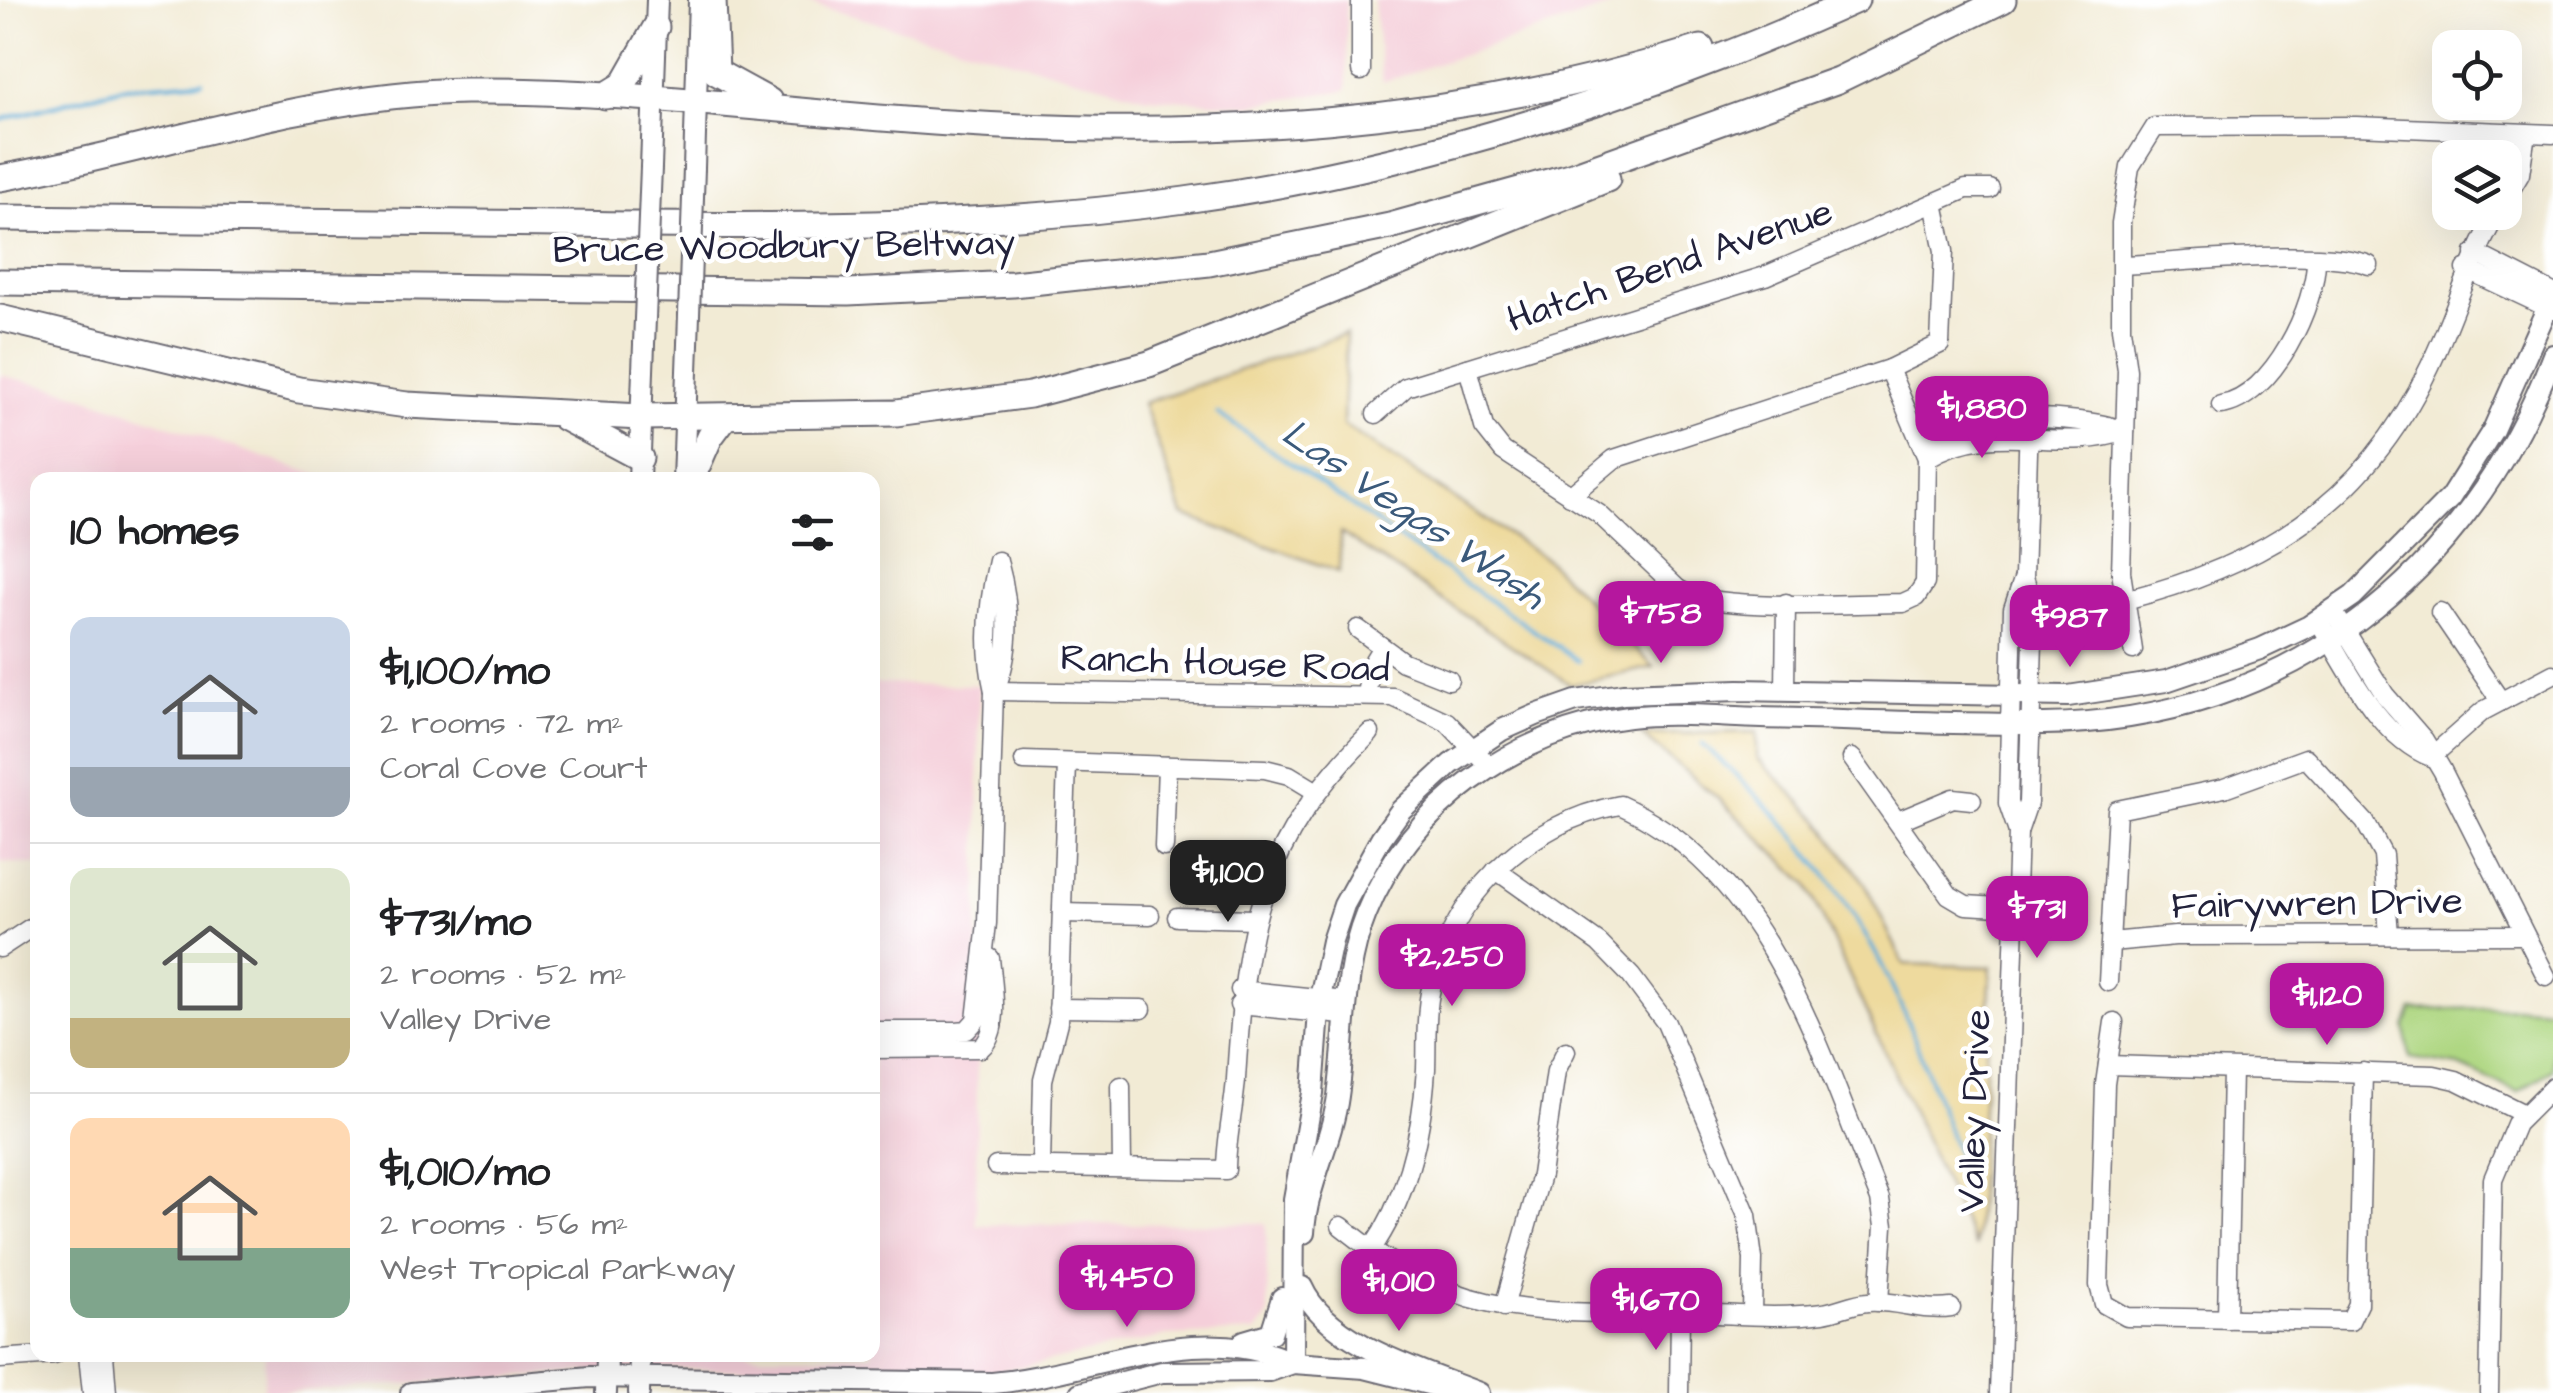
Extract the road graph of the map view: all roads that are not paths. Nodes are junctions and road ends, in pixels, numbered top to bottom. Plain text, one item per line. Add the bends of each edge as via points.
1 (657, 0) edge
2 (699, 0) edge
3 (713, 0) edge
4 (1360, 0) edge
5 (1844, 0) edge
6 (1856, 0) edge
7 (2003, 0) edge
8 (656, 27) junction
9 (1361, 71) dead end
10 (604, 96) junction
11 (654, 98) junction
12 (696, 100) junction
13 (1781, 102) junction
14 (782, 108) junction
15 (2526, 133) junction
16 (2553, 134) edge
17 (2522, 160) edge
18 (0, 178) edge
19 (1990, 189) dead end
20 (1934, 203) junction
21 (0, 218) edge
22 (2488, 230) edge
23 (2316, 258) junction
24 (2470, 261) junction
25 (2122, 264) junction
26 (2369, 265) dead end
27 (0, 282) edge
28 (2552, 301) edge
29 (0, 318) edge
30 (2553, 355) edge
31 (1468, 368) junction
32 (1890, 368) junction
33 (2221, 404) dead end
34 (556, 414) junction
35 (1376, 414) dead end
36 (640, 417) junction
37 (684, 417) junction
38 (725, 417) junction
39 (2029, 429) junction
40 (2125, 432) junction
41 (1924, 450) junction
42 (640, 469) edge
43 (682, 472) edge
44 (695, 472) edge
45 (1570, 496) junction
46 (2125, 600) junction
47 (1786, 604) junction
48 (2440, 612) dead end
49 (2325, 616) junction
50 (1358, 630) dead end
51 (2339, 636) junction
52 (1382, 647) junction
53 (2134, 650) dead end
54 (2553, 674) edge
55 (1449, 680) dead end
56 (1785, 690) junction
57 (994, 691) junction
58 (2022, 694) junction
59 (1366, 695) junction
60 (2500, 700) junction
61 (2020, 723) junction
62 (1370, 733) dead end
63 (1473, 747) junction
64 (2430, 757) junction
65 (1852, 758) dead end
66 (1024, 761) dead end
67 (1067, 764) junction
68 (1166, 766) junction
69 (1490, 767) junction
70 (1317, 792) junction
71 (1972, 800) dead end
72 (1898, 821) junction
73 (1164, 848) dead end
74 (1496, 870) junction
75 (2016, 908) junction
76 (1062, 913) junction
77 (1150, 915) dead end
78 (1177, 917) dead end
79 (1255, 919) junction
80 (987, 923) junction
81 (30, 928) edge
82 (2389, 935) junction
83 (2524, 935) junction
84 (2110, 942) junction
85 (5, 944) edge
86 (2546, 976) dead end
87 (2108, 982) dead end
88 (1240, 998) junction
89 (1319, 1005) junction
90 (1058, 1008) junction
91 (1344, 1008) junction
92 (1142, 1010) dead end
93 (2114, 1022) dead end
94 (880, 1037) edge
95 (880, 1038) edge
96 (1566, 1051) dead end
97 (2108, 1066) junction
98 (2232, 1070) junction
99 (2362, 1072) junction
100 (1122, 1086) dead end
101 (2553, 1087) edge
102 (2524, 1114) junction
103 (1299, 1158) junction
104 (996, 1166) dead end
105 (1040, 1166) junction
106 (1122, 1168) junction
107 (1341, 1226) dead end
108 (1371, 1250) junction
109 (1302, 1287) junction
110 (1879, 1302) junction
111 (1504, 1307) junction
112 (1951, 1308) dead end
113 (1680, 1314) junction
114 (1752, 1314) junction
115 (2227, 1319) junction
116 (1188, 1346) junction
117 (30, 1357) edge
118 (0, 1360) edge
119 (90, 1362) edge
120 (103, 1362) edge
121 (1293, 1363) junction
122 (606, 1385) edge
123 (639, 1385) edge
124 (99, 1388) edge
125 (971, 1388) edge
126 (411, 1393) edge
127 (1080, 1393) edge
128 (1464, 1393) edge
129 (1480, 1393) edge
130 (1679, 1393) edge
131 (1999, 1393) edge
132 (2489, 1393) edge

1 - 8 main road
2 - 12 main road
3 - 14 highway via 716,72
4 - 9 street
5 - 14 highway via 1678,56 1579,81 1362,120 1122,131
6 - 21 highway, Bruce Woodbury Beltway via 1664,79 1532,124 1188,200 844,228
7 - 13 highway, Bruce Woodbury Beltway
8 - 10 highway via 623,85
8 - 11 main road
10 - 11 highway
10 - 18 highway via 483,91 367,98
11 - 12 highway
11 - 36 main road, bridge
12 - 14 highway
12 - 37 main road, bridge
13 - 27 highway, Bruce Woodbury Beltway via 1570,176 1390,226 1208,263 1014,284 848,292
13 - 38 highway via 1545,206 1134,368 931,410
15 - 16 street
15 - 17 street
15 - 25 street via 2155,127 2130,167
19 - 20 street, Hatch Bend Avenue via 1966,189
20 - 31 street, Hatch Bend Avenue via 1765,276
20 - 32 street via 1943,228 1940,344
22 - 24 street
23 - 25 street
23 - 26 street
23 - 33 street via 2315,289 2284,351 2243,397
24 - 28 street
24 - 46 street via 2425,374 2368,467 2302,527 2243,562
25 - 40 street
28 - 49 main road via 2474,465 2407,546
29 - 34 highway via 324,396
30 - 51 main road via 2528,416 2479,501 2427,562
31 - 35 street, Hatch Bend Avenue via 1406,387
31 - 45 street via 1484,427 1503,452
32 - 41 street
32 - 45 street via 1614,459
34 - 36 highway
34 - 42 highway
36 - 37 highway
36 - 42 main road
37 - 38 highway
37 - 43 main road
38 - 44 highway
39 - 40 street via 2104,439
39 - 41 street
39 - 58 street, Valley Drive via 2024,577 2034,609
40 - 46 street
41 - 47 street via 1924,582 1916,597 1903,603
45 - 47 street via 1692,598
46 - 53 street
47 - 56 street
48 - 60 street
49 - 51 street
49 - 58 main road via 2260,649 2166,681 2098,693
50 - 52 street
51 - 61 main road via 2281,669 2197,702 2112,719
51 - 64 street via 2395,735
52 - 55 street
52 - 59 street via 1370,665
54 - 60 street
56 - 58 main road
56 - 63 main road via 1665,691 1576,701
57 - 57 street via 1004,670 1006,593 998,561 990,593
57 - 59 street, Ranch House Road
57 - 80 street
58 - 61 street, Valley Drive
59 - 63 street, Ranch House Road via 1426,708
60 - 64 street
61 - 69 main road via 1631,716 1546,738
61 - 75 street, Valley Drive via 2028,803 2018,832
62 - 70 street
63 - 69 street, Ranch House Road
63 - 89 main road via 1401,810 1363,866 1332,941
64 - 83 street
65 - 72 street
66 - 67 street
67 - 68 street
67 - 76 street
68 - 70 street via 1276,770
68 - 73 street
69 - 91 main road via 1440,808 1384,876 1355,948
70 - 79 street via 1283,846
71 - 72 street via 1953,798
72 - 75 street via 1949,895 1966,905
74 - 108 street via 1440,960 1430,992 1425,1088 1411,1163 1398,1207
74 - 110 street via 1557,826 1620,805 1668,834 1727,889 1796,994 1880,1198
74 - 114 street via 1598,943 1666,1023 1747,1215
75 - 131 street, Valley Drive
76 - 77 street
76 - 90 street
78 - 79 street
79 - 88 street
80 - 94 street via 976,1020 968,1030
80 - 95 street via 993,998 990,1036 981,1048 964,1052
81 - 85 street
82 - 83 street, Fairywren Drive
82 - 84 street, Fairywren Drive
82 - 84 street via 2383,855 2366,822 2306,758 2224,788 2116,810
83 - 86 street
84 - 87 street
88 - 89 street
88 - 106 street via 1226,1170
89 - 91 street
89 - 103 main road via 1313,1093
90 - 92 street
90 - 105 street via 1044,1066
91 - 109 main road via 1338,1096 1304,1222
93 - 97 street
96 - 111 street via 1556,1071 1541,1175
97 - 98 street
97 - 115 street via 2099,1285 2110,1310 2127,1317
98 - 99 street
98 - 115 street
99 - 102 street via 2446,1076
99 - 115 street via 2358,1304 2350,1321
100 - 106 street
101 - 102 street
102 - 132 street via 2493,1179
103 - 116 main road via 1288,1194 1274,1329 1257,1340
103 - 121 main road
104 - 105 street
105 - 106 street
107 - 108 street
108 - 111 street via 1442,1291
109 - 121 main road via 1300,1347
109 - 129 main road via 1323,1320 1390,1357
110 - 112 street
110 - 114 street via 1825,1313
111 - 113 street
113 - 114 street
113 - 130 street
116 - 121 main road via 1264,1349
116 - 125 main road
117 - 118 street
119 - 124 street
120 - 124 street
121 - 127 main road via 1270,1371 1162,1372
121 - 128 main road via 1366,1368
122 - 123 main road
122 - 126 main road
123 - 125 main road

